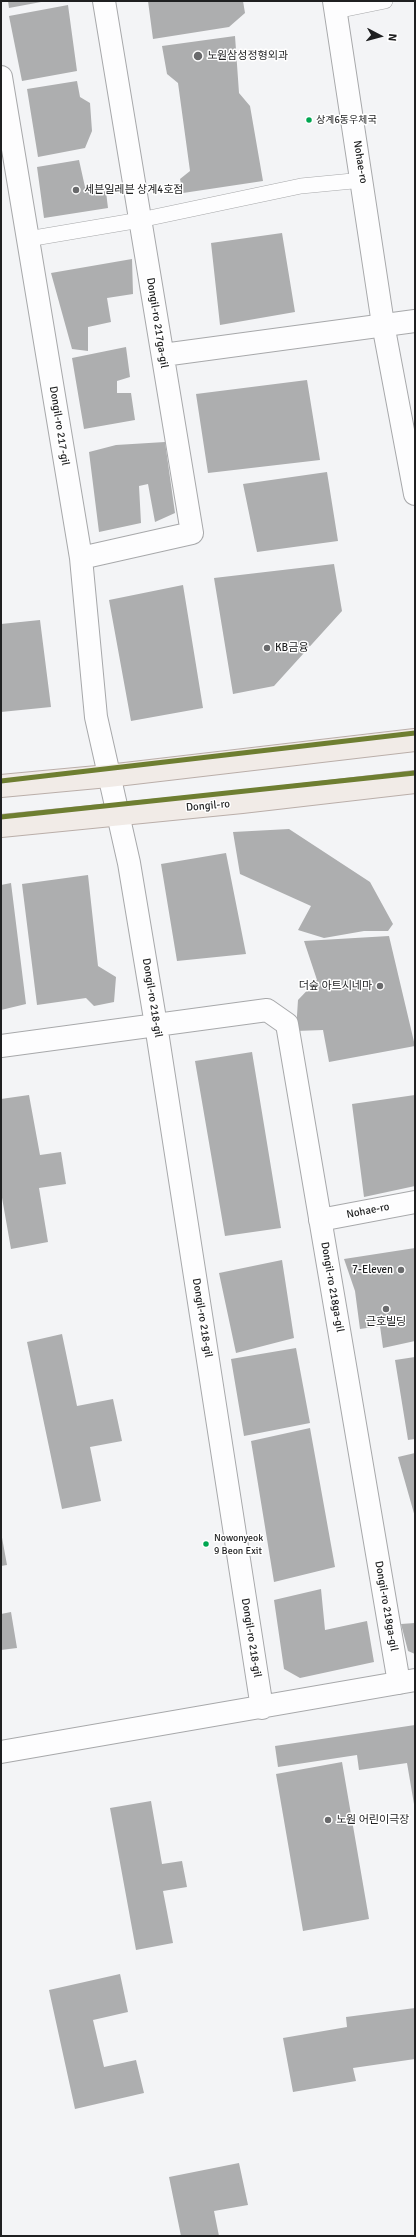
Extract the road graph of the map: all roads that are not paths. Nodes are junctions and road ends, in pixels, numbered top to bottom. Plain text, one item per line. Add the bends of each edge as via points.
1 (104, 1) edge
2 (385, 1) edge
3 (335, 6) edge
4 (1, 77) edge
5 (363, 180) junction
6 (140, 220) junction
7 (28, 239) junction
8 (415, 321) edge
9 (384, 324) junction
10 (162, 355) junction
11 (415, 494) edge
12 (81, 558) junction
13 (415, 740) edge
14 (108, 776) junction
15 (415, 782) edge
16 (1, 786) edge
17 (117, 814) junction
18 (1, 826) edge
19 (156, 1025) junction
20 (1, 1046) edge
21 (415, 1202) edge
22 (320, 1220) junction
23 (407, 1681) edge
24 (262, 1708) junction
25 (1, 1752) edge

1 - 6 street, Dongil-ro 217ga-gil
2 - 3 lane
3 - 5 street, Nohae-ro
4 - 7 street, Dongil-ro 217-gil
5 - 6 lane via 301,186
5 - 9 street, Nohae-ro
6 - 7 lane
6 - 10 street, Dongil-ro 217ga-gil
7 - 12 street, Dongil-ro 217-gil
8 - 9 street
9 - 10 street
9 - 11 street, Nohae-ro
10 - 12 street, Dongil-ro 217ga-gil via 192,533
12 - 14 street, Dongil-ro 217-gil via 96,718
13 - 14 main road
14 - 16 main road
14 - 17 street, Dongil-ro 218-gil
15 - 17 main road, Dongil-ro
17 - 18 main road, Dongil-ro
17 - 19 street, Dongil-ro 218-gil via 129,863
19 - 20 street, Dongil-ro 218ga-gil
19 - 22 street, Dongil-ro 218ga-gil via 267,1010 287,1024
19 - 24 street, Dongil-ro 218-gil
21 - 22 street, Nohae-ro
22 - 23 street, Dongil-ro 218ga-gil
23 - 24 street
24 - 25 street

